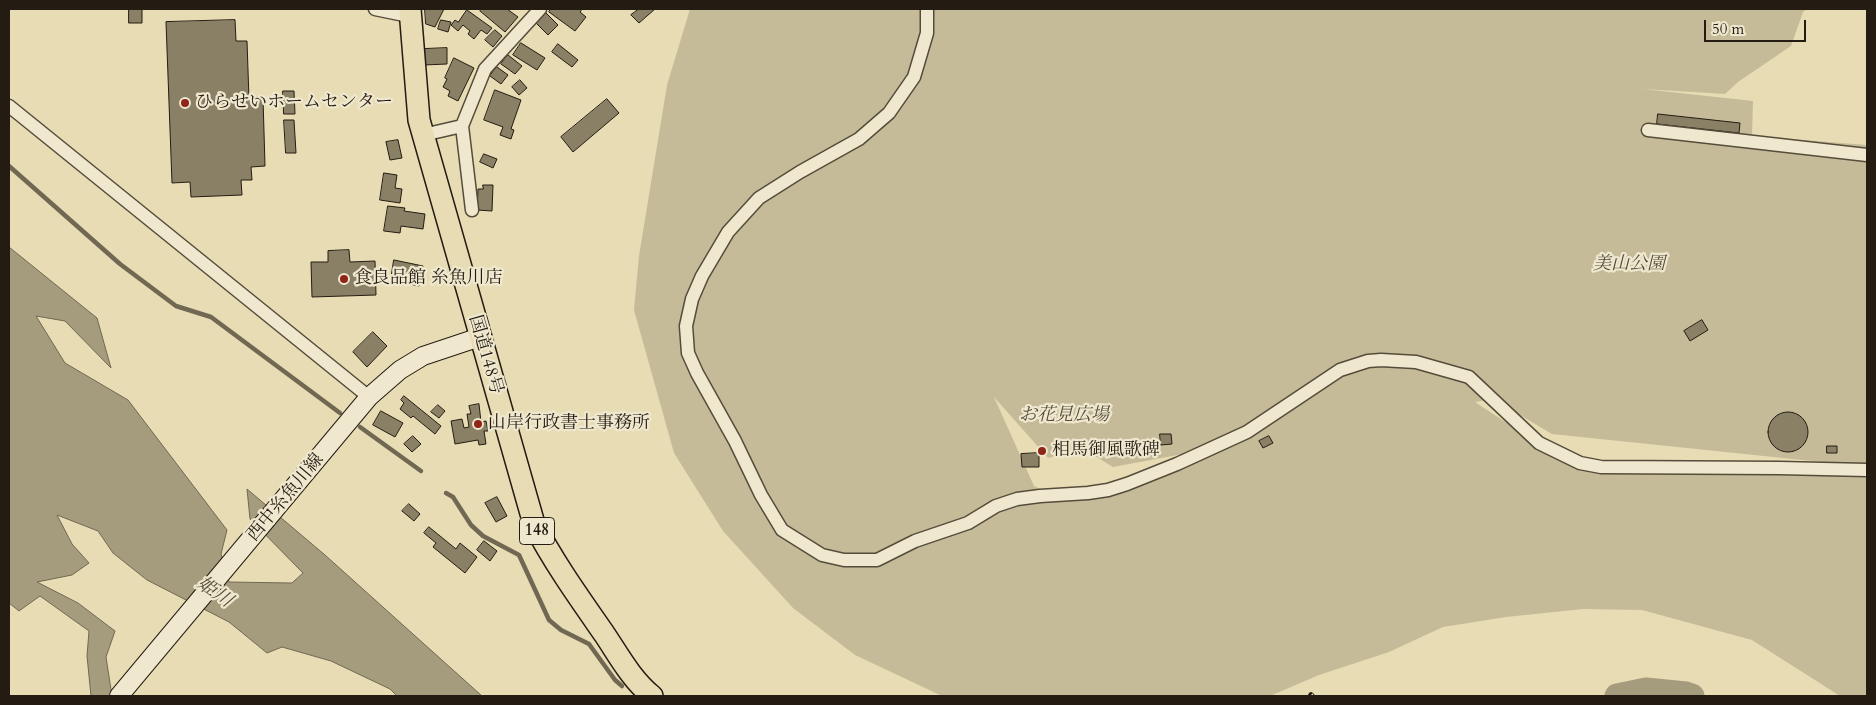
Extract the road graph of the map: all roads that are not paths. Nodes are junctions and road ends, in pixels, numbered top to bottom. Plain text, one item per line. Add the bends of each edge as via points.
1 (375, 9) edge
2 (540, 9) edge
3 (927, 9) edge
4 (409, 12) edge
5 (9, 106) edge
6 (462, 126) junction
7 (1648, 130) dead end
8 (423, 135) junction
9 (1867, 155) edge
10 (472, 210) dead end
11 (480, 337) junction
12 (369, 397) junction
13 (1867, 470) edge
14 (119, 696) edge
15 (652, 696) edge

1 - 4 street
2 - 6 street via 485,69
3 - 13 street via 927,33 914,77 888,113 859,139 759,198 728,232 702,276 692,299 686,326 688,353 694,367 761,495 782,530 822,555 844,560 877,560 1017,499 1088,493 1127,484 1247,432 1340,370 1368,361 1416,362 1469,377 1539,443 1580,463 1601,467
4 - 8 highway, 国道148号 / 148
5 - 12 street
6 - 8 street
6 - 10 street
7 - 9 street
8 - 11 highway, 国道148号 / 148
11 - 12 main road, 西中糸魚川線 via 423,356 400,370
11 - 15 highway, 国道148号 / 148 via 534,524 559,568 639,684
12 - 14 main road, 西中糸魚川線

